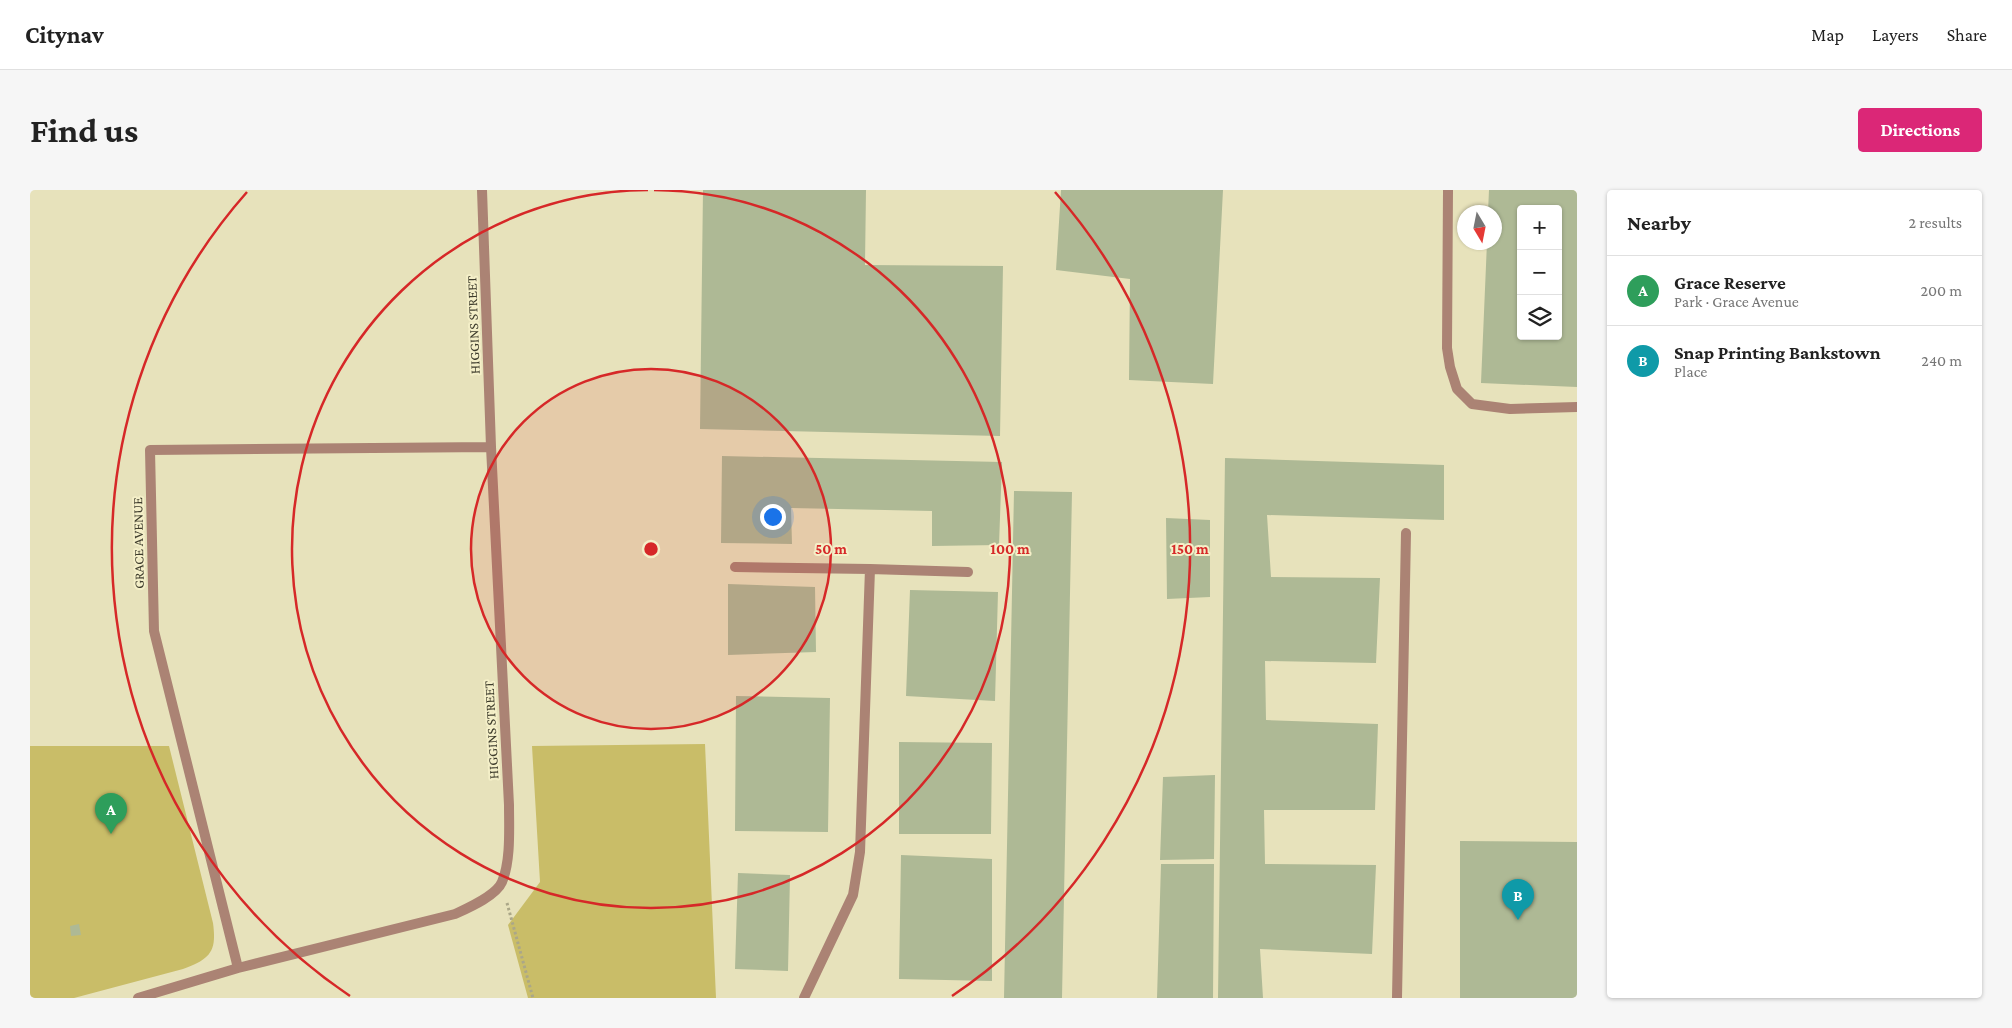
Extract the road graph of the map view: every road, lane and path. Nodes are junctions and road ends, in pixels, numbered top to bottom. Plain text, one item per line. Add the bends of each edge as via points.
1 (482, 190) edge
2 (1448, 190) edge
3 (1577, 407) edge
4 (492, 447) junction
5 (1406, 533) dead end
6 (735, 567) dead end
7 (870, 569) junction
8 (968, 572) dead end
9 (502, 884) junction
10 (238, 968) junction
11 (138, 998) edge
12 (533, 998) edge
13 (804, 998) edge
14 (1397, 998) edge

1 - 4 street, HIGGINS STREET
2 - 3 street via 1447,348 1457,389 1472,404 1510,409
4 - 9 street, HIGGINS STREET via 509,805 508,848
4 - 10 street, GRACE AVENUE via 150,450 154,631
5 - 14 street
6 - 7 street
7 - 8 street
7 - 13 street via 860,852 853,895
9 - 10 street via 478,905 455,914
9 - 12 path
10 - 11 street

